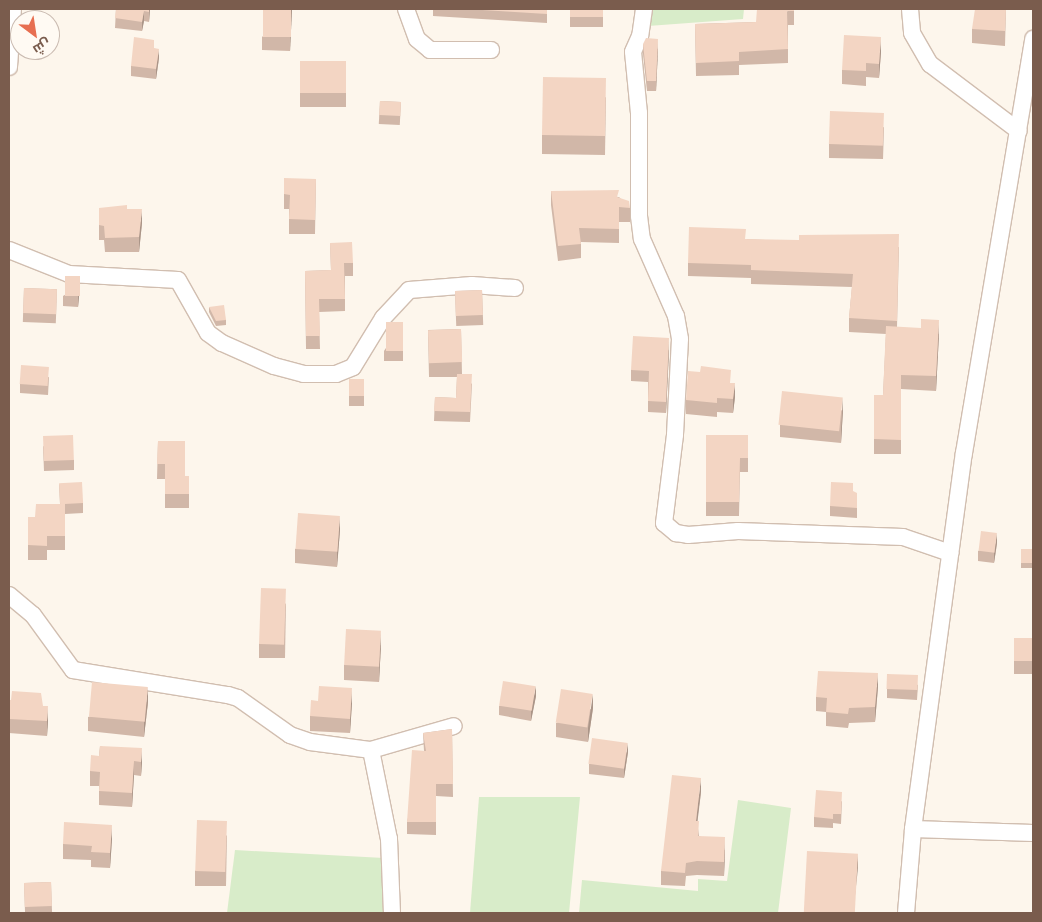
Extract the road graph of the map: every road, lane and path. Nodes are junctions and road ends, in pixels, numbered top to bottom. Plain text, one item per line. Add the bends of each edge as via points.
1 (12, 9) edge
2 (406, 9) edge
3 (644, 9) edge
4 (910, 9) edge
5 (1033, 39) edge
6 (491, 50) dead end
7 (9, 67) edge
8 (1020, 131) junction
9 (9, 250) edge
10 (515, 288) dead end
11 (950, 553) junction
12 (9, 595) edge
13 (454, 726) dead end
14 (370, 750) junction
15 (913, 829) junction
16 (1033, 833) edge
17 (392, 913) edge
18 (906, 913) edge

1 - 7 street
2 - 6 street via 417,39 430,50
3 - 11 street via 640,36 633,52 638,113 639,216 642,239 676,316 680,339 675,435 664,523 676,533 688,535 738,531 903,536
4 - 8 street via 912,33 930,64
5 - 8 street
8 - 11 street via 964,453
9 - 10 street via 69,274 178,280 208,333 222,343 274,366 304,374 336,374 353,367 383,318 409,290 472,285
11 - 15 street
12 - 14 street via 33,615 69,666 79,673 228,695 238,698 290,735 310,742
13 - 14 street
14 - 17 street via 389,839
15 - 16 street
15 - 18 street

